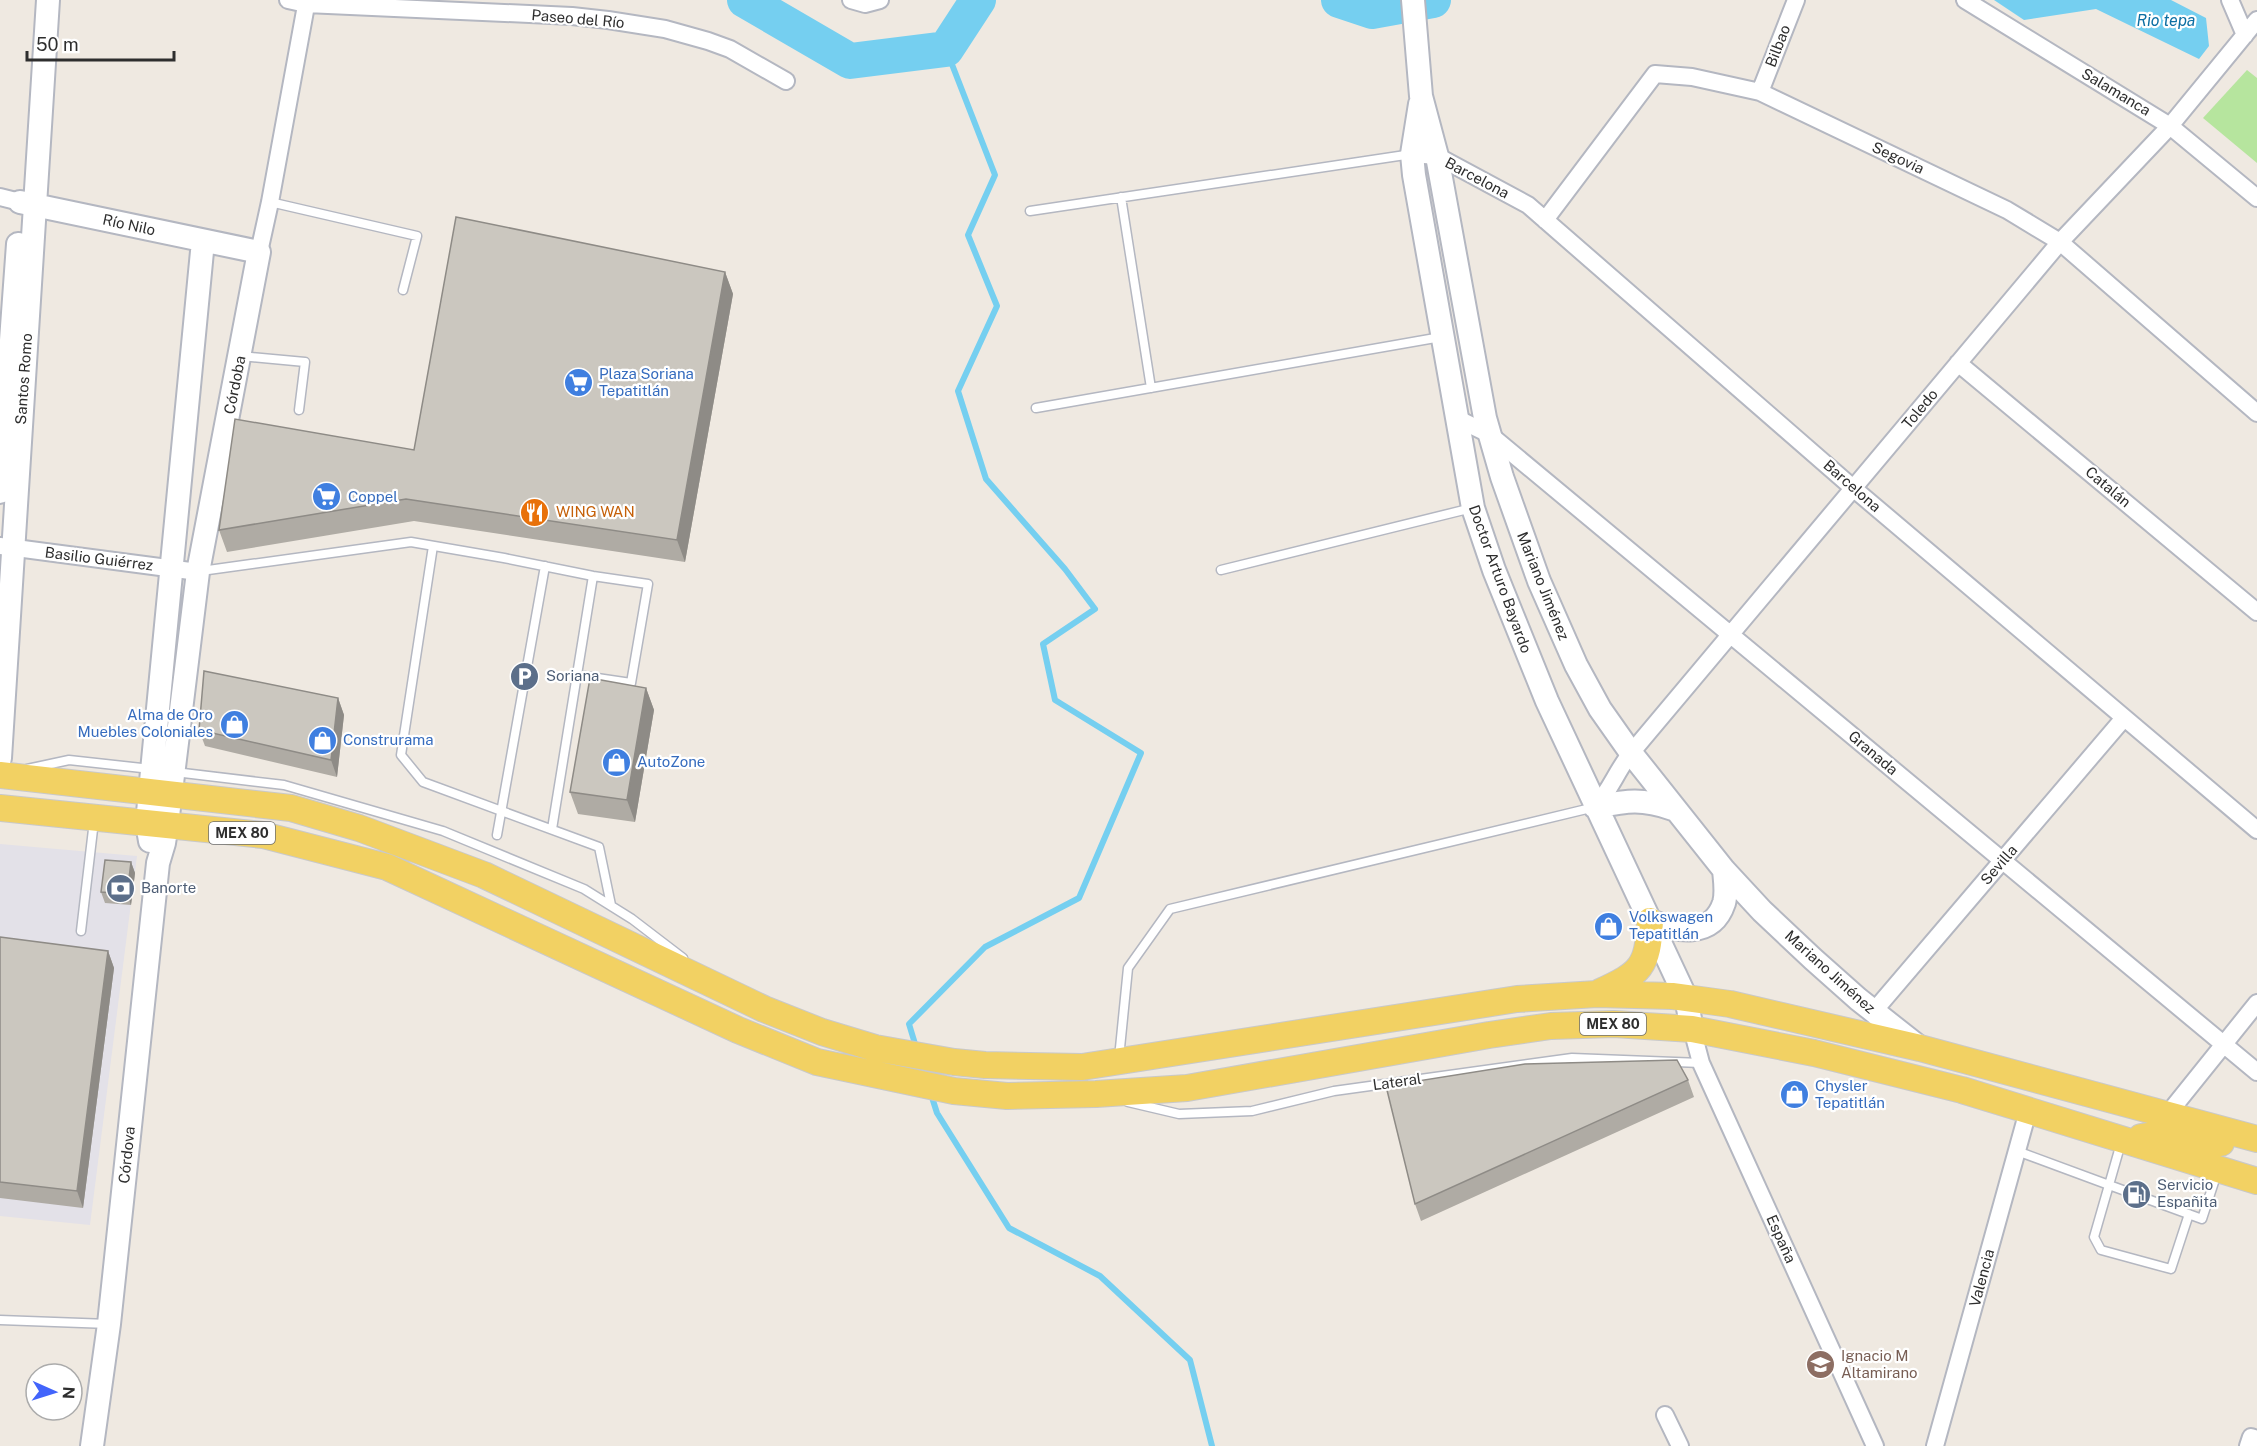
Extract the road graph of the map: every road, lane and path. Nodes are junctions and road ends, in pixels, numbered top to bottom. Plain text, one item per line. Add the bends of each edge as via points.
1 (35, 0) edge
2 (48, 0) edge
3 (288, 0) edge
4 (851, 0) edge
5 (880, 0) edge
6 (1413, 0) edge
7 (1796, 0) edge
8 (1965, 0) edge
9 (2229, 0) edge
10 (307, 2) edge
11 (2257, 20) edge
12 (2245, 35) junction
13 (786, 81) dead end
14 (1760, 92) junction
15 (1421, 96) junction
16 (2170, 126) junction
17 (1412, 154) junction
18 (1437, 156) junction
19 (1121, 197) junction
20 (2257, 198) edge
21 (19, 201) edge
22 (270, 202) junction
23 (1030, 211) dead end
24 (1545, 220) junction
25 (202, 240) junction
26 (2060, 242) junction
27 (259, 252) junction
28 (403, 290) dead end
29 (1441, 337) junction
30 (240, 356) junction
31 (1958, 363) junction
32 (1151, 388) junction
33 (1036, 408) dead end
34 (299, 410) dead end
35 (2257, 413) edge
36 (1456, 418) junction
37 (1489, 434) junction
38 (1854, 488) junction
39 (0, 492) edge
40 (1473, 508) junction
41 (433, 546) junction
42 (7, 547) edge
43 (545, 566) junction
44 (171, 568) junction
45 (1221, 570) dead end
46 (198, 572) junction
47 (592, 576) junction
48 (2257, 612) edge
49 (1730, 635) junction
50 (577, 675) junction
51 (2124, 718) junction
52 (1631, 753) junction
53 (0, 758) edge
54 (0, 774) edge
55 (162, 782) junction
56 (1595, 807) junction
57 (0, 808) edge
58 (291, 808) junction
59 (367, 808) junction
60 (1673, 808) junction
61 (501, 810) junction
62 (95, 818) junction
63 (157, 823) junction
64 (552, 829) junction
65 (2257, 830) edge
66 (497, 835) dead end
67 (2003, 861) junction
68 (1724, 870) junction
69 (611, 905) junction
70 (1650, 921) junction
71 (81, 931) dead end
72 (721, 988) junction
73 (1597, 994) junction
74 (1686, 998) junction
75 (2257, 1003) edge
76 (1874, 1011) junction
77 (1692, 1029) junction
78 (2224, 1044) junction
79 (1920, 1048) junction
80 (1118, 1061) junction
81 (1701, 1063) junction
82 (2257, 1072) edge
83 (1096, 1094) junction
84 (2028, 1111) junction
85 (2167, 1115) junction
86 (2257, 1139) edge
87 (2122, 1140) junction
88 (2257, 1146) edge
89 (2017, 1151) junction
90 (2218, 1169) junction
91 (2257, 1181) edge
92 (2109, 1185) junction
93 (2189, 1214) junction
94 (0, 1320) edge
95 (110, 1324) junction
96 (1665, 1415) dead end
97 (92, 1446) edge
98 (1680, 1446) edge
99 (1875, 1446) edge
100 (1935, 1446) edge

1 - 21 street, Santos Romo
2 - 21 street, Santos Romo
3 - 10 street, Paseo del Río
4 - 5 street via 865,4
6 - 15 street, Mariano Jiménez
7 - 14 street, Bilbao
8 - 16 street, Salamanca
9 - 12 street
10 - 13 street, Paseo del Río via 620,21 708,41
10 - 22 street, Córdoba
11 - 12 street, Toledo
12 - 16 street, Toledo
14 - 24 street, Segovia via 1692,77 1655,74
14 - 26 street, Segovia via 2007,210
15 - 17 street, Doctor Arturo Bayardo
15 - 18 street, Mariano Jiménez
16 - 20 street, Salamanca
16 - 26 street, Toledo
17 - 18 street
17 - 19 lane
17 - 29 street, Doctor Arturo Bayardo
18 - 24 street, Barcelona via 1528,205
18 - 37 street, Mariano Jiménez
19 - 23 lane
19 - 32 lane
21 - 25 street, Río Nilo
21 - 39 street, Santos Romo
21 - 42 street, Santos Romo
22 - 27 street, Córdoba
22 - 28 lane via 417,236
24 - 38 street, Barcelona
25 - 27 street, Río Nilo
25 - 44 street, Córdoba
26 - 31 street, Toledo
26 - 35 street, Segovia
27 - 30 street, Córdoba
29 - 32 lane
29 - 36 street, Doctor Arturo Bayardo
30 - 34 lane via 305,362
30 - 46 street, Córdoba
31 - 38 street, Toledo
31 - 48 street, Catalán
32 - 33 lane
36 - 37 street, Granada
36 - 40 street, Doctor Arturo Bayardo
37 - 49 street, Granada
37 - 52 street, Mariano Jiménez via 1556,622 1600,709
38 - 49 street, Toledo
38 - 51 street, Barcelona
40 - 45 lane
40 - 56 street, Doctor Arturo Bayardo via 1521,639
41 - 43 lane
41 - 46 lane via 411,542
41 - 61 lane via 401,754 423,782
42 - 44 street, Basilio Guiérrez
42 - 53 street, Santos Romo
43 - 47 lane
43 - 61 lane
44 - 46 street, Basilio Guiérrez
44 - 55 street, Córdoba
46 - 55 street, Córdoba
47 - 50 lane
47 - 50 lane via 648,584 632,683
49 - 52 street, Toledo
49 - 67 street, Granada
50 - 64 lane
51 - 65 street, Barcelona
51 - 67 street, Sevilla
52 - 56 street, Toledo
52 - 60 street, Mariano Jiménez
54 - 55 main road, MEX 80
55 - 58 main road, MEX 80
55 - 59 lane via 284,785
55 - 63 street, Córdoba
56 - 60 street via 1634,800
56 - 70 street, Doctor Arturo Bayardo
56 - 80 lane via 1170,909 1128,968
57 - 62 main road, MEX 80
58 - 59 lane
58 - 72 main road, MEX 80 via 360,828 484,875
59 - 69 lane via 443,831 584,889
60 - 68 street, Mariano Jiménez
61 - 64 lane
61 - 66 lane
62 - 63 main road, MEX 80
62 - 71 lane
63 - 83 main road, MEX 80 via 263,835 387,867 738,1030 817,1062 954,1091 1007,1096
63 - 95 street, Córdova via 151,844 158,862
64 - 69 lane via 599,847
67 - 76 street, Sevilla
67 - 78 street, Granada
68 - 70 street via 1724,902 1710,923 1686,931
68 - 76 street, Mariano Jiménez via 1762,911
69 - 72 lane
70 - 73 main road via 1644,962 1627,980
70 - 74 street, Doctor Arturo Bayardo
72 - 80 main road, MEX 80 via 822,1032 875,1048 985,1065 1082,1066
73 - 74 main road, MEX 80
73 - 80 main road, MEX 80 via 1517,999
74 - 77 street, Doctor Arturo Bayardo
74 - 79 main road, MEX 80 via 1730,1004
75 - 78 street
76 - 79 street, Mariano Jiménez
77 - 81 street, España
77 - 83 main road, MEX 80 via 1614,1024 1551,1026 1187,1088
77 - 84 main road, MEX 80 via 1814,1053 1962,1090
78 - 82 street, Granada
78 - 85 street
79 - 85 main road, MEX 80
81 - 83 lane, Lateral via 1572,1058 1334,1091 1252,1111 1179,1114
81 - 99 street, España
84 - 87 main road, MEX 80
84 - 89 street, Valencia
85 - 86 main road, MEX 80
87 - 88 main road via 2154,1135
87 - 90 main road, MEX 80
87 - 92 lane
89 - 92 lane
89 - 100 street, Valencia
90 - 91 main road, MEX 80
90 - 93 lane via 2202,1219
92 - 93 lane
92 - 93 lane via 2094,1237 2100,1251 2171,1269
94 - 95 lane
95 - 97 street, Córdova
96 - 98 street

